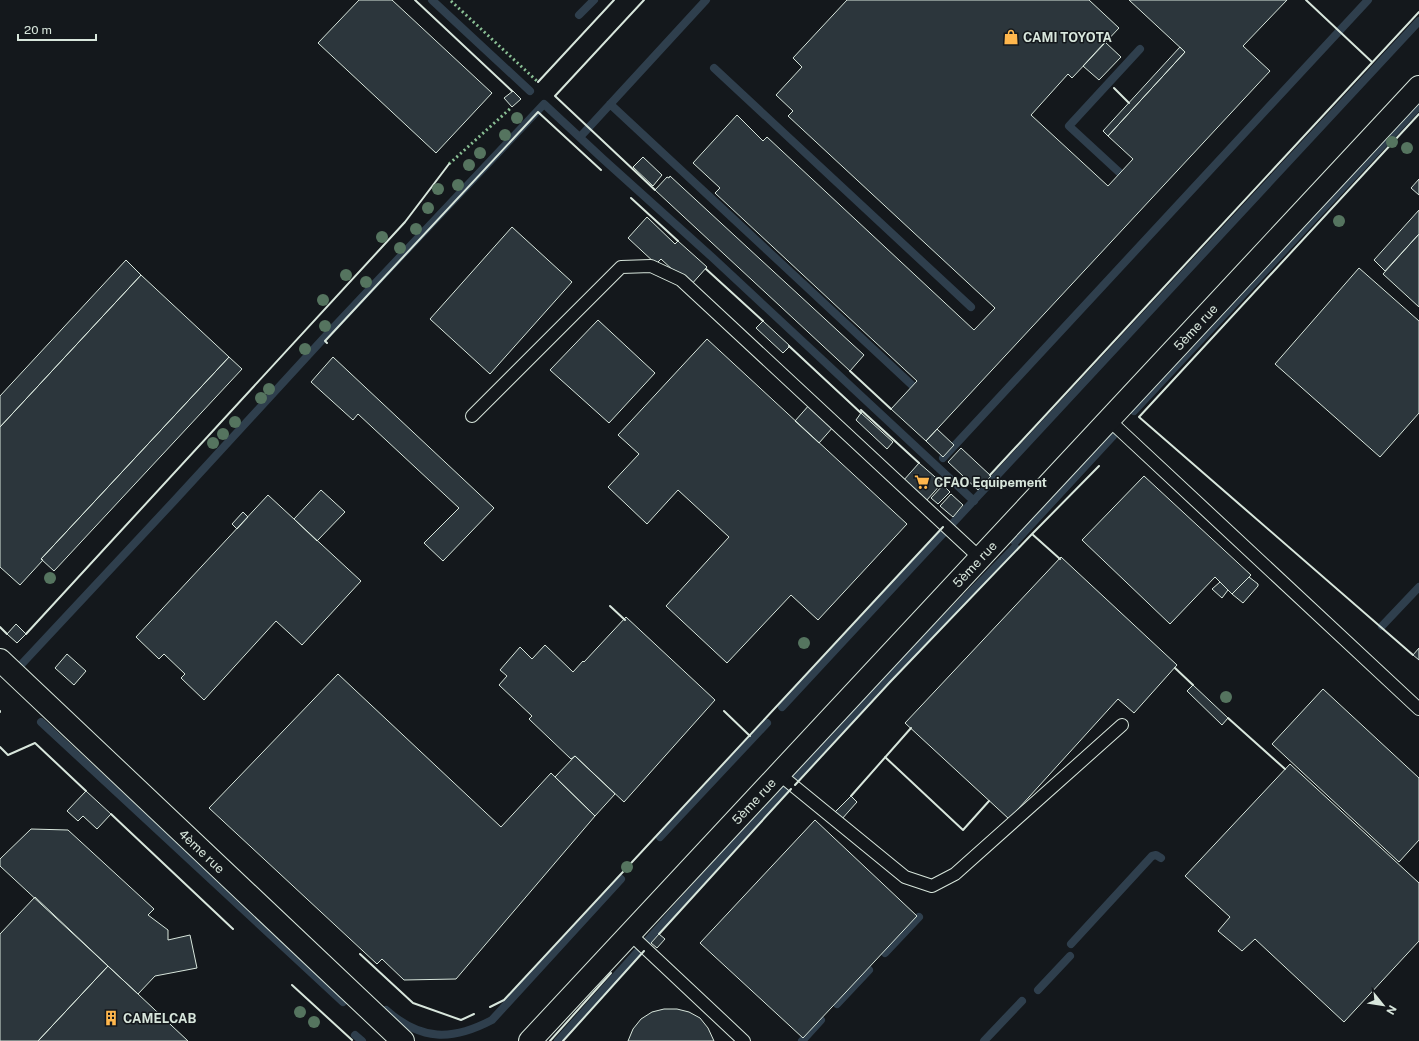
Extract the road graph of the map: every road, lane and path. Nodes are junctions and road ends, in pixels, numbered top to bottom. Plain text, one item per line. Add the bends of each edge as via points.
1 (1419, 87) edge
2 (472, 416) dead end
3 (1109, 420) junction
4 (980, 558) junction
5 (0, 660) edge
6 (1419, 709) edge
7 (1122, 725) dead end
8 (779, 774) junction
9 (630, 934) junction
10 (403, 1041) edge
11 (530, 1041) edge
12 (744, 1041) edge

1 - 3 street, 5ème rue
2 - 4 lane via 621,267 651,266 681,280
3 - 4 street, 5ème rue
3 - 6 lane
4 - 8 street, 5ème rue
5 - 10 street, 4ème rue
7 - 8 lane via 955,874 932,886 905,877
8 - 9 street, 5ème rue
9 - 11 street, 5ème rue
9 - 12 lane

